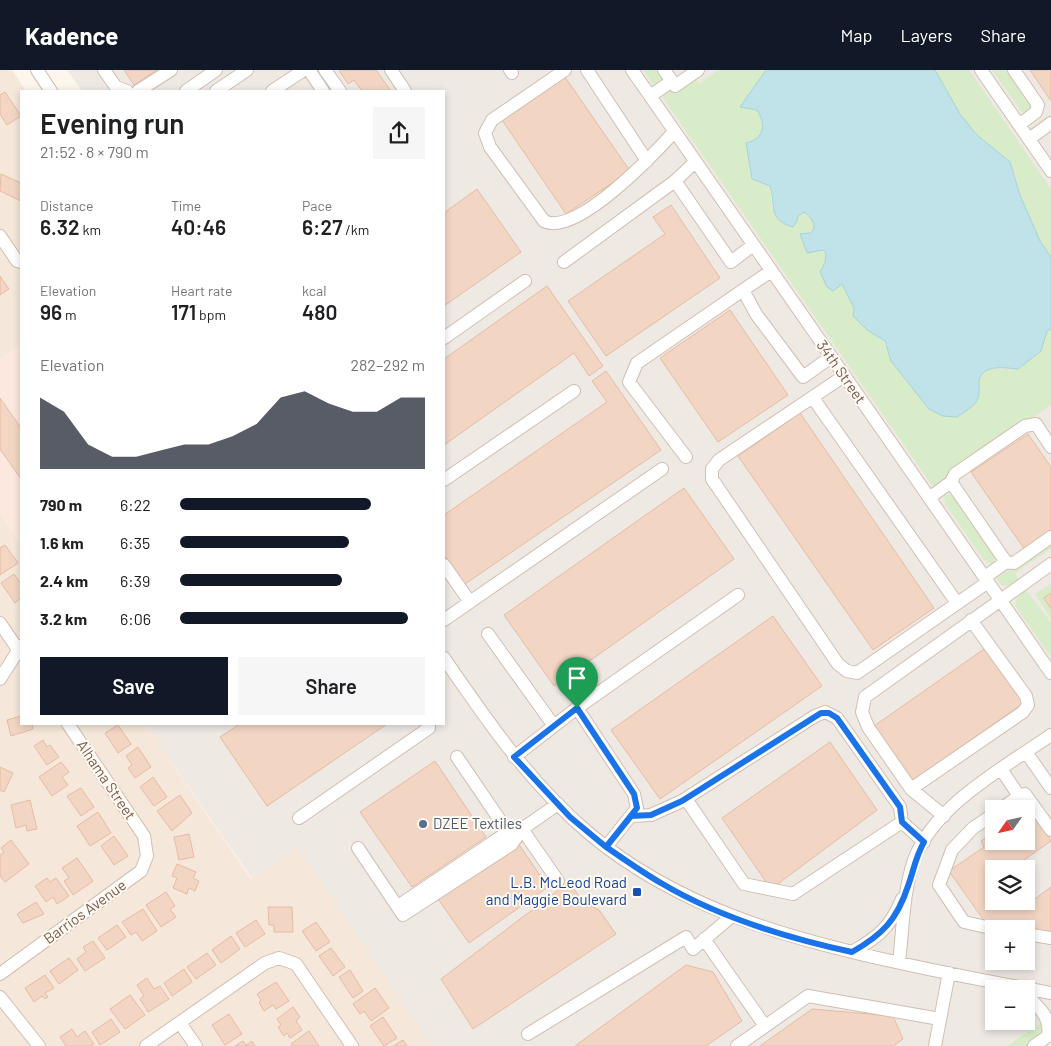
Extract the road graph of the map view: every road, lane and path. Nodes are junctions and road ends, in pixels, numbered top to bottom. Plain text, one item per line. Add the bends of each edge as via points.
1 (37, 70) edge
2 (104, 70) edge
3 (171, 70) edge
4 (246, 70) edge
5 (304, 70) edge
6 (309, 70) edge
7 (325, 70) edge
8 (391, 70) edge
9 (565, 70) edge
10 (587, 70) edge
11 (632, 70) edge
12 (664, 70) edge
13 (698, 70) edge
14 (981, 70) edge
15 (1014, 70) edge
16 (207, 72) edge
17 (672, 81) junction
18 (50, 90) edge
19 (124, 90) edge
20 (140, 90) edge
21 (187, 90) edge
22 (220, 90) edge
23 (274, 90) edge
24 (322, 90) edge
25 (339, 90) edge
26 (404, 90) edge
27 (650, 96) junction
28 (1051, 124) edge
29 (1020, 126) junction
30 (674, 132) junction
31 (1029, 139) junction
32 (647, 161) junction
33 (695, 162) junction
34 (1051, 171) edge
35 (675, 181) junction
36 (0, 236) edge
37 (753, 245) junction
38 (20, 262) edge
39 (564, 262) dead end
40 (771, 270) junction
41 (525, 281) dead end
42 (743, 290) junction
43 (445, 337) edge
44 (831, 357) junction
45 (844, 376) junction
46 (574, 391) dead end
47 (813, 398) junction
48 (1051, 447) edge
49 (686, 457) dead end
50 (662, 469) dead end
51 (445, 479) edge
52 (951, 482) junction
53 (929, 498) junction
54 (1051, 537) edge
55 (1006, 562) junction
56 (1051, 564) edge
57 (445, 566) edge
58 (986, 580) junction
59 (738, 595) dead end
60 (1000, 600) junction
61 (470, 602) junction
62 (957, 603) junction
63 (445, 619) edge
64 (971, 620) junction
65 (0, 623) edge
66 (488, 634) dead end
67 (20, 650) edge
68 (445, 659) edge
69 (1051, 673) edge
70 (0, 678) edge
71 (577, 708) junction
72 (69, 725) edge
73 (429, 725) edge
74 (554, 726) junction
75 (1051, 735) edge
76 (1026, 752) junction
77 (457, 757) dead end
78 (514, 757) junction
79 (1002, 769) junction
80 (1049, 781) edge
81 (911, 789) junction
82 (1019, 796) junction
83 (686, 799) junction
84 (1013, 800) edge
85 (558, 804) junction
86 (631, 816) junction
87 (944, 816) junction
88 (299, 818) dead end
89 (985, 820) edge
90 (902, 822) junction
91 (1051, 830) edge
92 (516, 832) junction
93 (144, 836) joint
94 (924, 842) junction
95 (606, 847) junction
96 (358, 848) dead end
97 (558, 881) dead end
98 (908, 886) junction
99 (732, 916) junction
100 (985, 927) edge
101 (1035, 935) edge
102 (1051, 938) edge
103 (704, 939) junction
104 (852, 952) junction
105 (899, 962) junction
106 (0, 974) edge
107 (949, 974) junction
108 (985, 982) edge
109 (1035, 991) edge
110 (1051, 992) edge
111 (0, 997) edge
112 (1035, 1004) edge
113 (940, 1019) junction
114 (180, 1023) junction
115 (765, 1026) junction
116 (528, 1034) dead end
117 (1050, 1035) edge
118 (39, 1046) edge
119 (146, 1046) edge
120 (196, 1046) edge
121 (352, 1046) edge
122 (737, 1046) edge
123 (936, 1046) edge
124 (1034, 1046) edge

1 - 18 street
2 - 19 street via 116,87
3 - 20 street
4 - 22 street
5 - 23 street
6 - 24 street
7 - 25 street
8 - 26 street
9 - 32 street via 492,120 485,133 490,146 544,221 556,224 573,218 594,205
10 - 32 street
11 - 27 street, 34th Street
12 - 17 street
13 - 17 street via 675,86
14 - 29 street
15 - 29 street via 1038,105 1036,112
16 - 21 street
17 - 27 street
27 - 30 street, 34th Street
28 - 31 street
29 - 31 street
30 - 32 street
30 - 33 street, 34th Street
31 - 34 street
33 - 35 street
33 - 37 street, 34th Street
35 - 37 street via 730,262
35 - 39 street
36 - 38 street
37 - 40 street, 34th Street
40 - 42 street
40 - 44 street, 34th Street
41 - 43 street
42 - 44 street via 756,314 803,377
42 - 49 street via 636,363 629,382
44 - 45 street, 34th Street
45 - 47 street
45 - 53 street, 34th Street
46 - 51 street
47 - 62 street
47 - 62 street via 719,460 712,469 712,478 838,664 847,671 856,672
48 - 52 street via 1036,424 1025,426 955,474
50 - 61 street
52 - 53 street
52 - 55 street
53 - 58 street, 34th Street
54 - 55 street via 1014,563
55 - 58 street
56 - 60 street
57 - 61 street
58 - 60 street, 34th Street
58 - 62 street
59 - 71 street
60 - 64 street
60 - 69 street, 34th Street
61 - 63 street
64 - 81 street via 865,697 862,712 868,727
64 - 81 street via 1026,696 1028,705 1023,712
65 - 67 street
66 - 74 street
67 - 70 street
68 - 78 street
71 - 74 street
71 - 86 street via 634,794 637,808
72 - 93 street, Alhama Street
73 - 88 street
74 - 78 street
75 - 76 street
76 - 79 street
76 - 80 street
77 - 92 street
78 - 85 street
79 - 82 street
79 - 87 street via 969,791
81 - 87 street
82 - 84 street
82 - 91 street via 1025,794
83 - 86 street via 651,815
83 - 90 street via 744,884 793,894
83 - 90 street via 825,712 837,718 900,807
85 - 92 street
85 - 95 street
86 - 95 street
87 - 94 street
89 - 100 street via 952,850 939,885 964,922
90 - 94 street
92 - 96 street via 512,844 403,915
92 - 97 street
93 - 106 street, Barrios Avenue via 147,856 141,871
94 - 98 street via 914,860
95 - 99 street via 662,883
98 - 104 street via 885,930
98 - 105 street
99 - 103 street
99 - 104 street via 816,944
101 - 102 street
103 - 115 street
103 - 116 street via 694,949 686,937
104 - 105 street
105 - 107 street
107 - 108 street
107 - 113 street
109 - 110 street
111 - 118 street
112 - 117 street via 1046,1015
113 - 115 street via 808,996
113 - 123 street
114 - 119 street
114 - 120 street
114 - 121 street via 266,963 279,958 296,964
115 - 122 street
117 - 124 street

